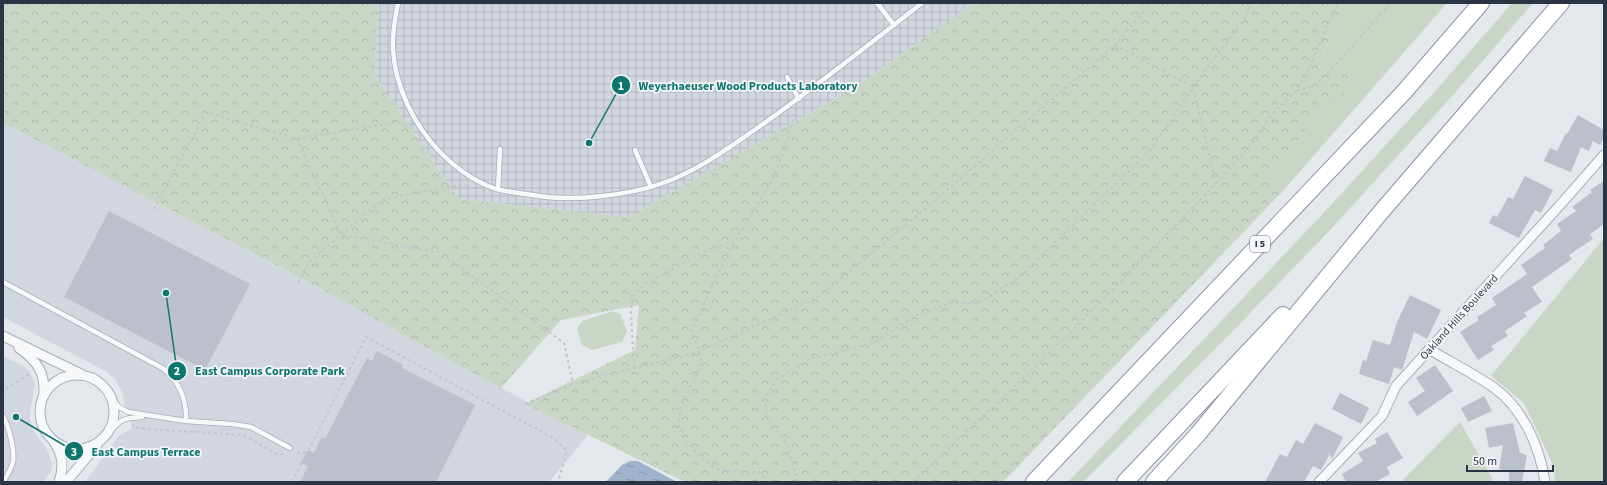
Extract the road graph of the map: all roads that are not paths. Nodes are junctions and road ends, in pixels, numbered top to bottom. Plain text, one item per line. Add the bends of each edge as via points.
1 (398, 3) edge
2 (877, 3) edge
3 (922, 3) edge
4 (1481, 3) edge
5 (1561, 3) edge
6 (894, 25) junction
7 (787, 77) dead end
8 (799, 99) junction
9 (500, 149) dead end
10 (635, 150) dead end
11 (1604, 155) edge
12 (651, 187) junction
13 (498, 189) junction
14 (1381, 212) junction
15 (3, 282) edge
16 (4, 337) edge
17 (1429, 349) junction
18 (85, 376) junction
19 (44, 395) junction
20 (112, 399) junction
21 (3, 416) edge
22 (152, 417) junction
23 (186, 421) junction
24 (108, 434) junction
25 (53, 441) junction
26 (99, 443) junction
27 (289, 451) road end
28 (3, 482) edge
29 (60, 482) edge
30 (66, 482) edge
31 (1034, 482) edge
32 (1125, 482) edge
33 (1154, 482) edge
34 (1319, 482) edge
35 (1545, 482) edge

1 - 13 lane via 392,48 396,72 399,85 421,130 432,144 462,171
2 - 6 lane
3 - 6 lane
4 - 31 highway, I 5 via 1404,92
5 - 14 highway
6 - 8 lane
7 - 8 lane
8 - 12 lane via 693,170
9 - 13 lane
10 - 12 lane
11 - 17 street, Oakland Hills Boulevard
12 - 13 lane via 610,195 552,199
14 - 32 highway
14 - 33 highway via 1198,434
15 - 23 lane via 164,369 181,389 186,406
16 - 18 street
16 - 19 street via 25,352 39,368 45,382
17 - 34 street, Oakland Hills Boulevard via 1396,386 1382,416
17 - 35 street via 1493,387 1513,405 1534,442
18 - 19 street via 61,378 51,385
18 - 20 street via 97,380 106,388
19 - 25 street via 40,407 40,420
20 - 22 lane via 124,410
20 - 24 street via 115,411
21 - 28 lane via 8,425 13,457 10,470
22 - 23 lane
22 - 24 lane via 126,418
23 - 27 lane via 251,427
24 - 26 street
25 - 26 street via 76,450
25 - 29 street via 62,458
26 - 30 street

